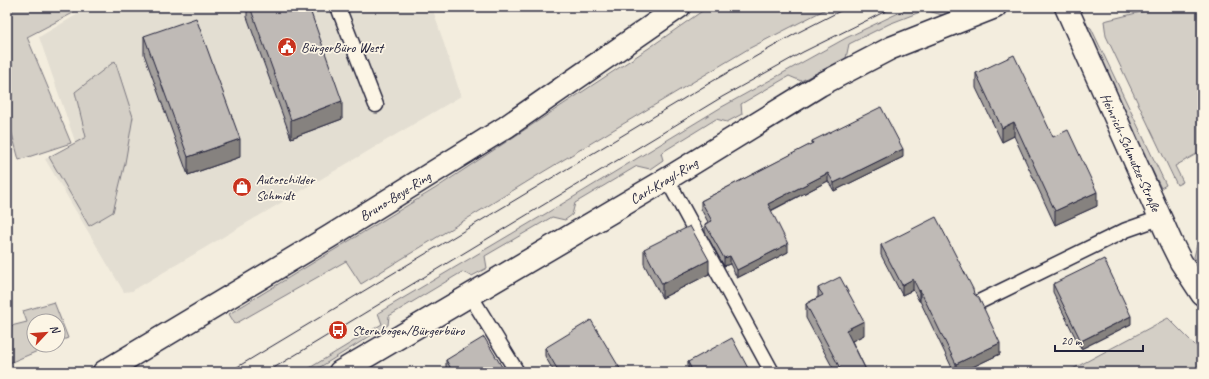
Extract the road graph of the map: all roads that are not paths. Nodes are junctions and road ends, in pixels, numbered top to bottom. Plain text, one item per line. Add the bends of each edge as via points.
1 (338, 7) edge
2 (678, 7) edge
3 (995, 7) edge
4 (1066, 7) edge
5 (376, 105) dead end
6 (667, 179) junction
7 (1160, 218) junction
8 (1202, 294) edge
9 (470, 295) junction
10 (981, 301) edge
11 (104, 372) edge
12 (340, 372) edge
13 (517, 372) edge
14 (772, 372) edge

1 - 5 lane
2 - 11 street, Bruno-Beye-Ring via 506,127
3 - 6 street, Carl-Krayl-Ring via 891,48 849,69 785,105
4 - 7 street, Heinrich-Schmutze-Straße
6 - 9 street, Carl-Krayl-Ring
6 - 14 lane
7 - 8 street, Heinrich-Schmutze-Straße via 1181,262
7 - 10 lane via 1126,230
9 - 12 street, Carl-Krayl-Ring
9 - 13 lane

